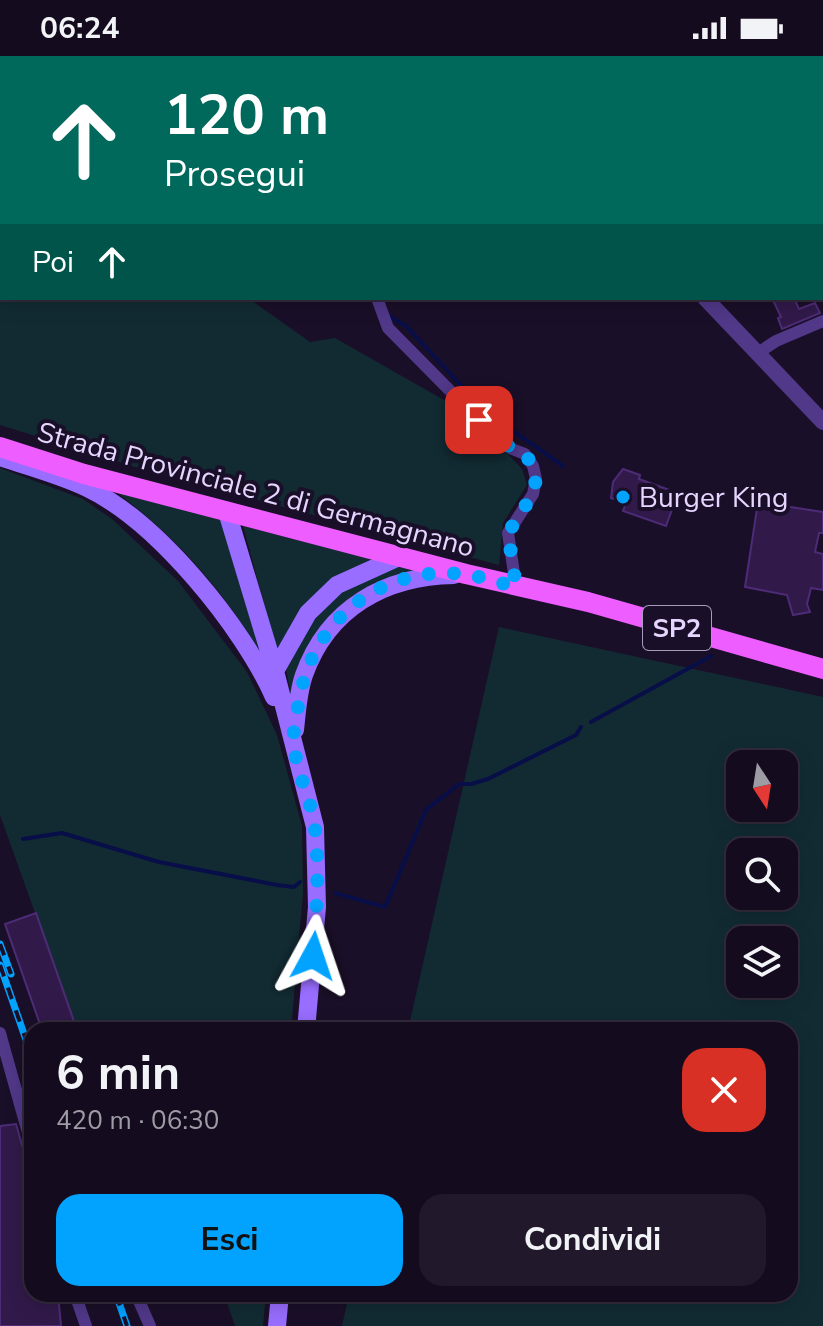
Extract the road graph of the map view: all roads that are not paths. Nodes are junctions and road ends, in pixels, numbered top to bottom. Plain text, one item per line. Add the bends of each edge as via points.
1 (378, 300) edge
2 (707, 300) edge
3 (823, 321) edge
4 (758, 353) junction
5 (823, 422) edge
6 (0, 447) edge
7 (0, 457) edge
8 (227, 512) junction
9 (401, 556) junction
10 (466, 574) junction
11 (516, 587) junction
12 (823, 669) edge
13 (275, 671) junction
14 (294, 745) junction
15 (307, 1022) edge
16 (0, 1033) edge
17 (24, 1118) edge
18 (78, 1302) edge
19 (140, 1302) edge
20 (279, 1302) edge
21 (86, 1326) edge
22 (150, 1326) edge
23 (277, 1326) edge

1 - 11 street via 388,328 533,466 533,494 508,533
2 - 4 street
3 - 4 street
4 - 5 street
6 - 8 main road, Strada Provinciale 2 di Germagnano / SP2
7 - 14 main road via 87,488 123,508 172,555 247,648
8 - 9 main road, Strada Provinciale 2 di Germagnano / SP2
8 - 13 main road
9 - 10 main road, Strada Provinciale 2 di Germagnano / SP2
9 - 13 main road via 337,585 308,613
10 - 11 main road, Strada Provinciale 2 di Germagnano / SP2
10 - 14 main road via 394,583 341,614 320,640 303,676
11 - 12 main road, Strada Provinciale 2 di Germagnano / SP2 via 588,602
13 - 14 main road
14 - 15 main road via 315,827 317,907
16 - 17 street
18 - 21 street
19 - 22 street
20 - 23 main road

